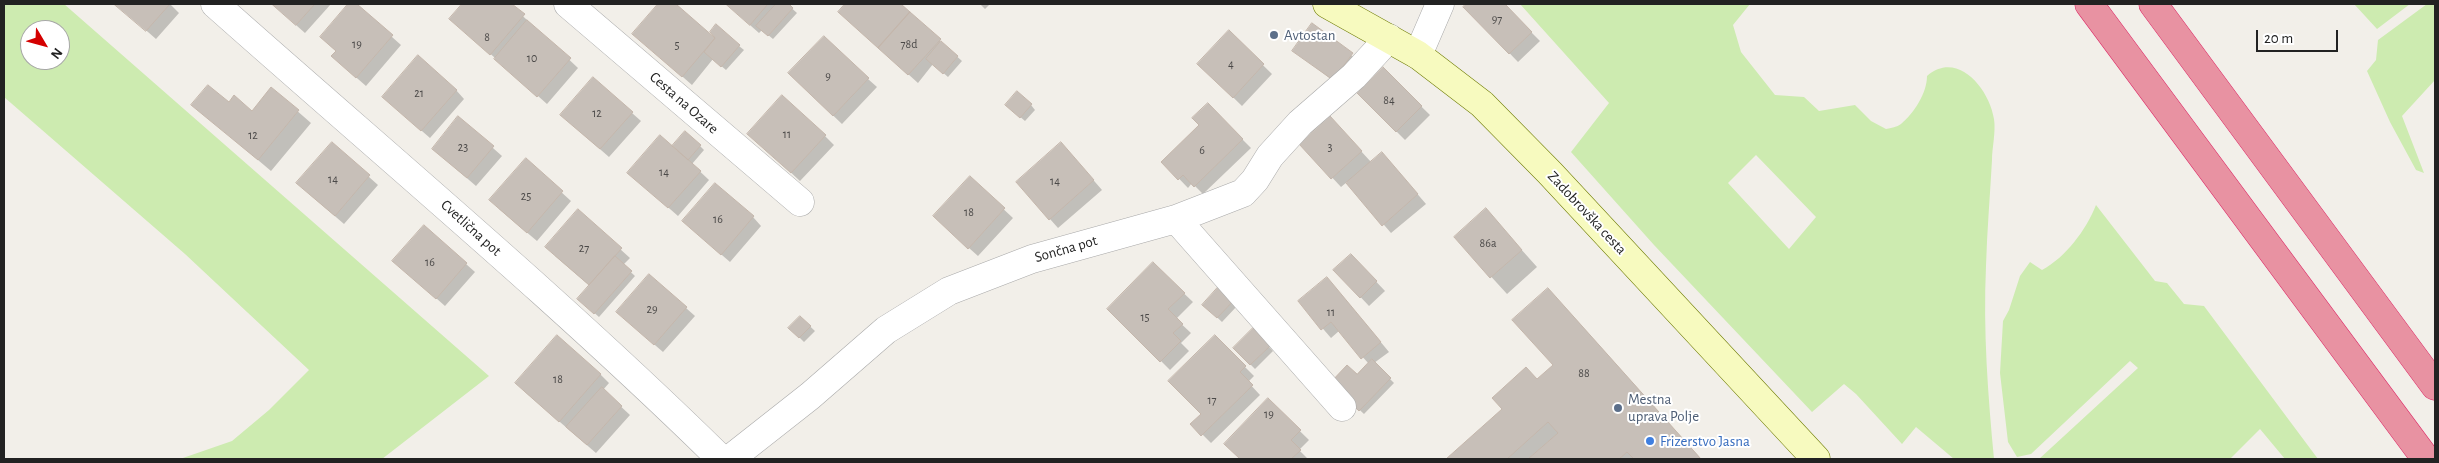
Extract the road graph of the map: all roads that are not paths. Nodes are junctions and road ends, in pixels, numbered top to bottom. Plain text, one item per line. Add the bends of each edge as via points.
1 (215, 4) edge
2 (568, 4) edge
3 (1327, 4) edge
4 (1440, 4) edge
5 (2089, 4) edge
6 (2153, 4) edge
7 (1390, 38) junction
8 (1418, 54) junction
9 (800, 202) dead end
10 (1176, 219) junction
11 (2435, 386) edge
12 (1342, 407) dead end
13 (721, 459) edge
14 (730, 459) edge
15 (1816, 459) edge
16 (2426, 459) edge

1 - 13 street, Cvetlična pot via 461,218 632,372
2 - 9 street, Cesta na Ozare
3 - 7 main road, Zadobrovška cesta
4 - 8 street
5 - 16 highway
6 - 11 highway
7 - 8 main road, Zadobrovška cesta
7 - 10 street, Sončna pot via 1354,76 1300,123 1243,193
8 - 15 main road, Zadobrovška cesta via 1504,125
10 - 12 street
10 - 14 street, Sončna pot via 1032,259 949,291 886,330

